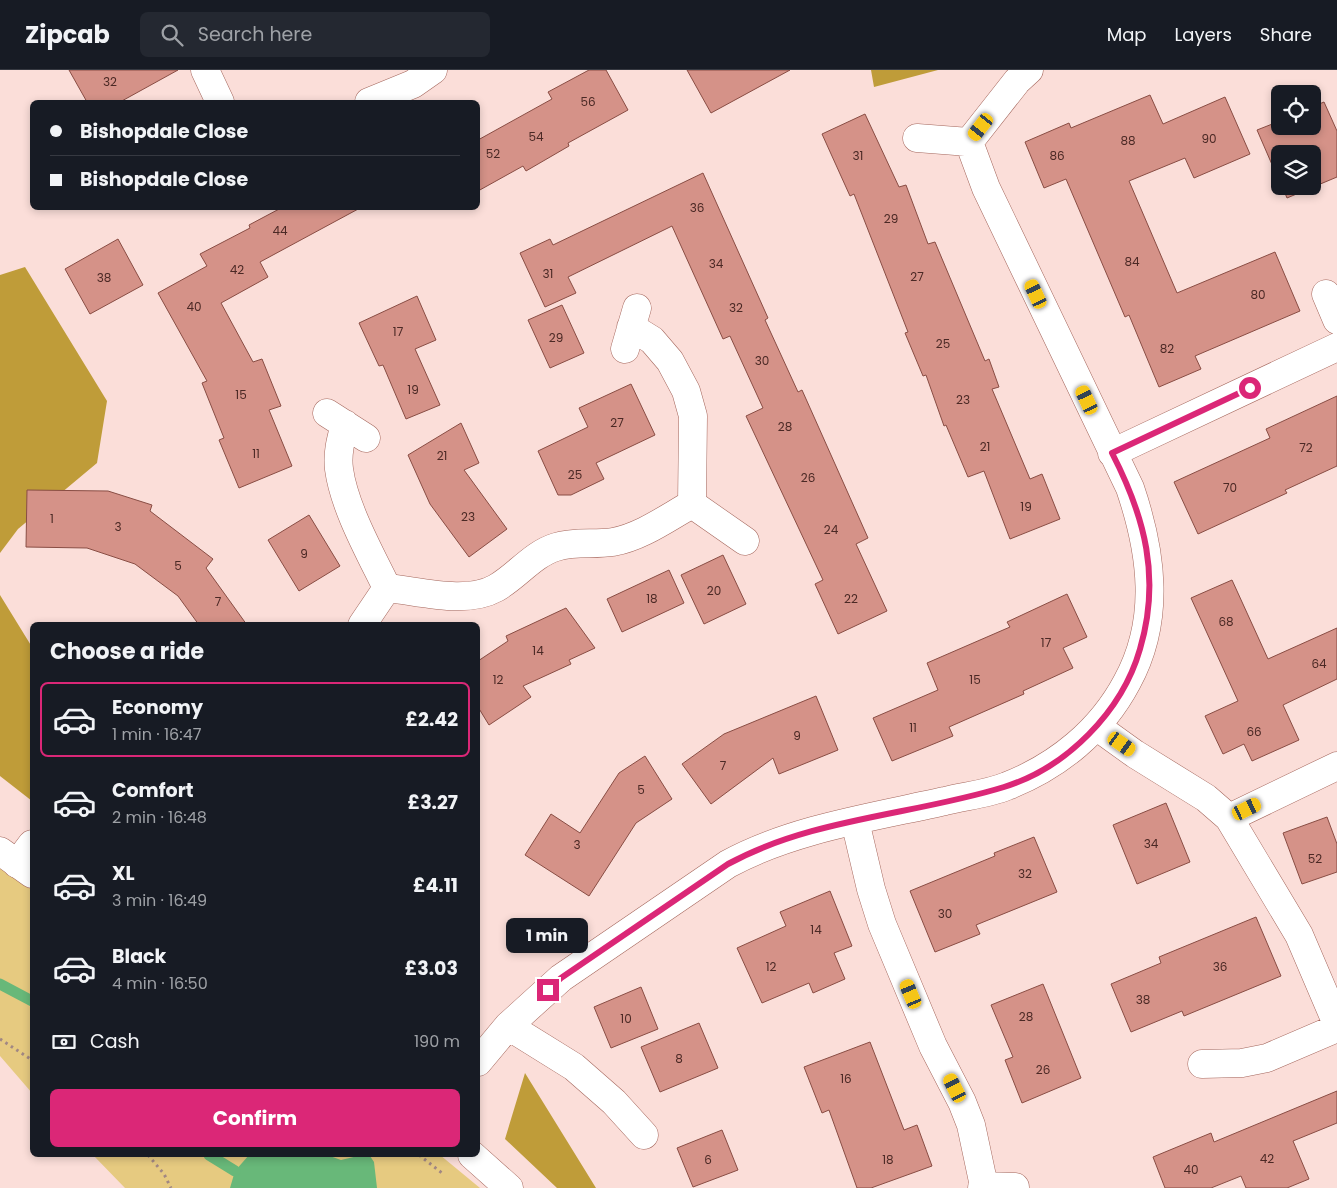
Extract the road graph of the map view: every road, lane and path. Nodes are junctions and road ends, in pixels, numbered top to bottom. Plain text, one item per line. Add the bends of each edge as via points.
1 (205, 70) edge
2 (433, 70) edge
3 (1029, 70) edge
4 (219, 100) edge
5 (374, 100) edge
6 (917, 138) dead end
7 (969, 142) junction
8 (1326, 294) dead end
9 (1337, 320) edge
10 (631, 328) dead end
11 (1337, 347) edge
12 (346, 425) dead end
13 (1112, 453) junction
14 (692, 504) junction
15 (745, 541) dead end
16 (387, 588) junction
17 (364, 622) edge
18 (1096, 726) junction
19 (1337, 766) edge
20 (1229, 818) junction
21 (855, 822) junction
22 (1337, 1024) edge
23 (508, 1026) junction
24 (1337, 1028) edge
25 (0, 1038) edge
26 (30, 1059) edge
27 (480, 1060) edge
28 (1202, 1063) dead end
29 (644, 1135) dead end
30 (150, 1157) edge
31 (474, 1157) edge
32 (983, 1187) edge
33 (1016, 1187) edge
34 (171, 1188) edge
35 (509, 1188) edge

1 - 4 street
2 - 5 street via 413,84
3 - 7 street
6 - 7 street
7 - 13 street via 986,188
8 - 9 street
10 - 14 street via 652,340 670,361 686,391 693,416
11 - 13 street
12 - 16 street via 338,447 339,470 354,517
13 - 18 street via 1130,488 1142,523 1149,555 1150,592 1147,628 1136,666 1118,699
14 - 15 street
14 - 16 street via 634,536 612,542 555,547 494,589 475,595
16 - 17 street
18 - 20 street via 1206,798
18 - 21 street via 1057,761 1005,787
19 - 20 street
20 - 22 street via 1299,936
21 - 23 street via 778,842 728,864 561,978
21 - 32 street via 882,924 933,1046 971,1125
23 - 27 street
23 - 29 street via 574,1067 614,1102
24 - 28 street via 1267,1058 1242,1063
25 - 26 path
30 - 34 path
31 - 35 street
32 - 33 street

